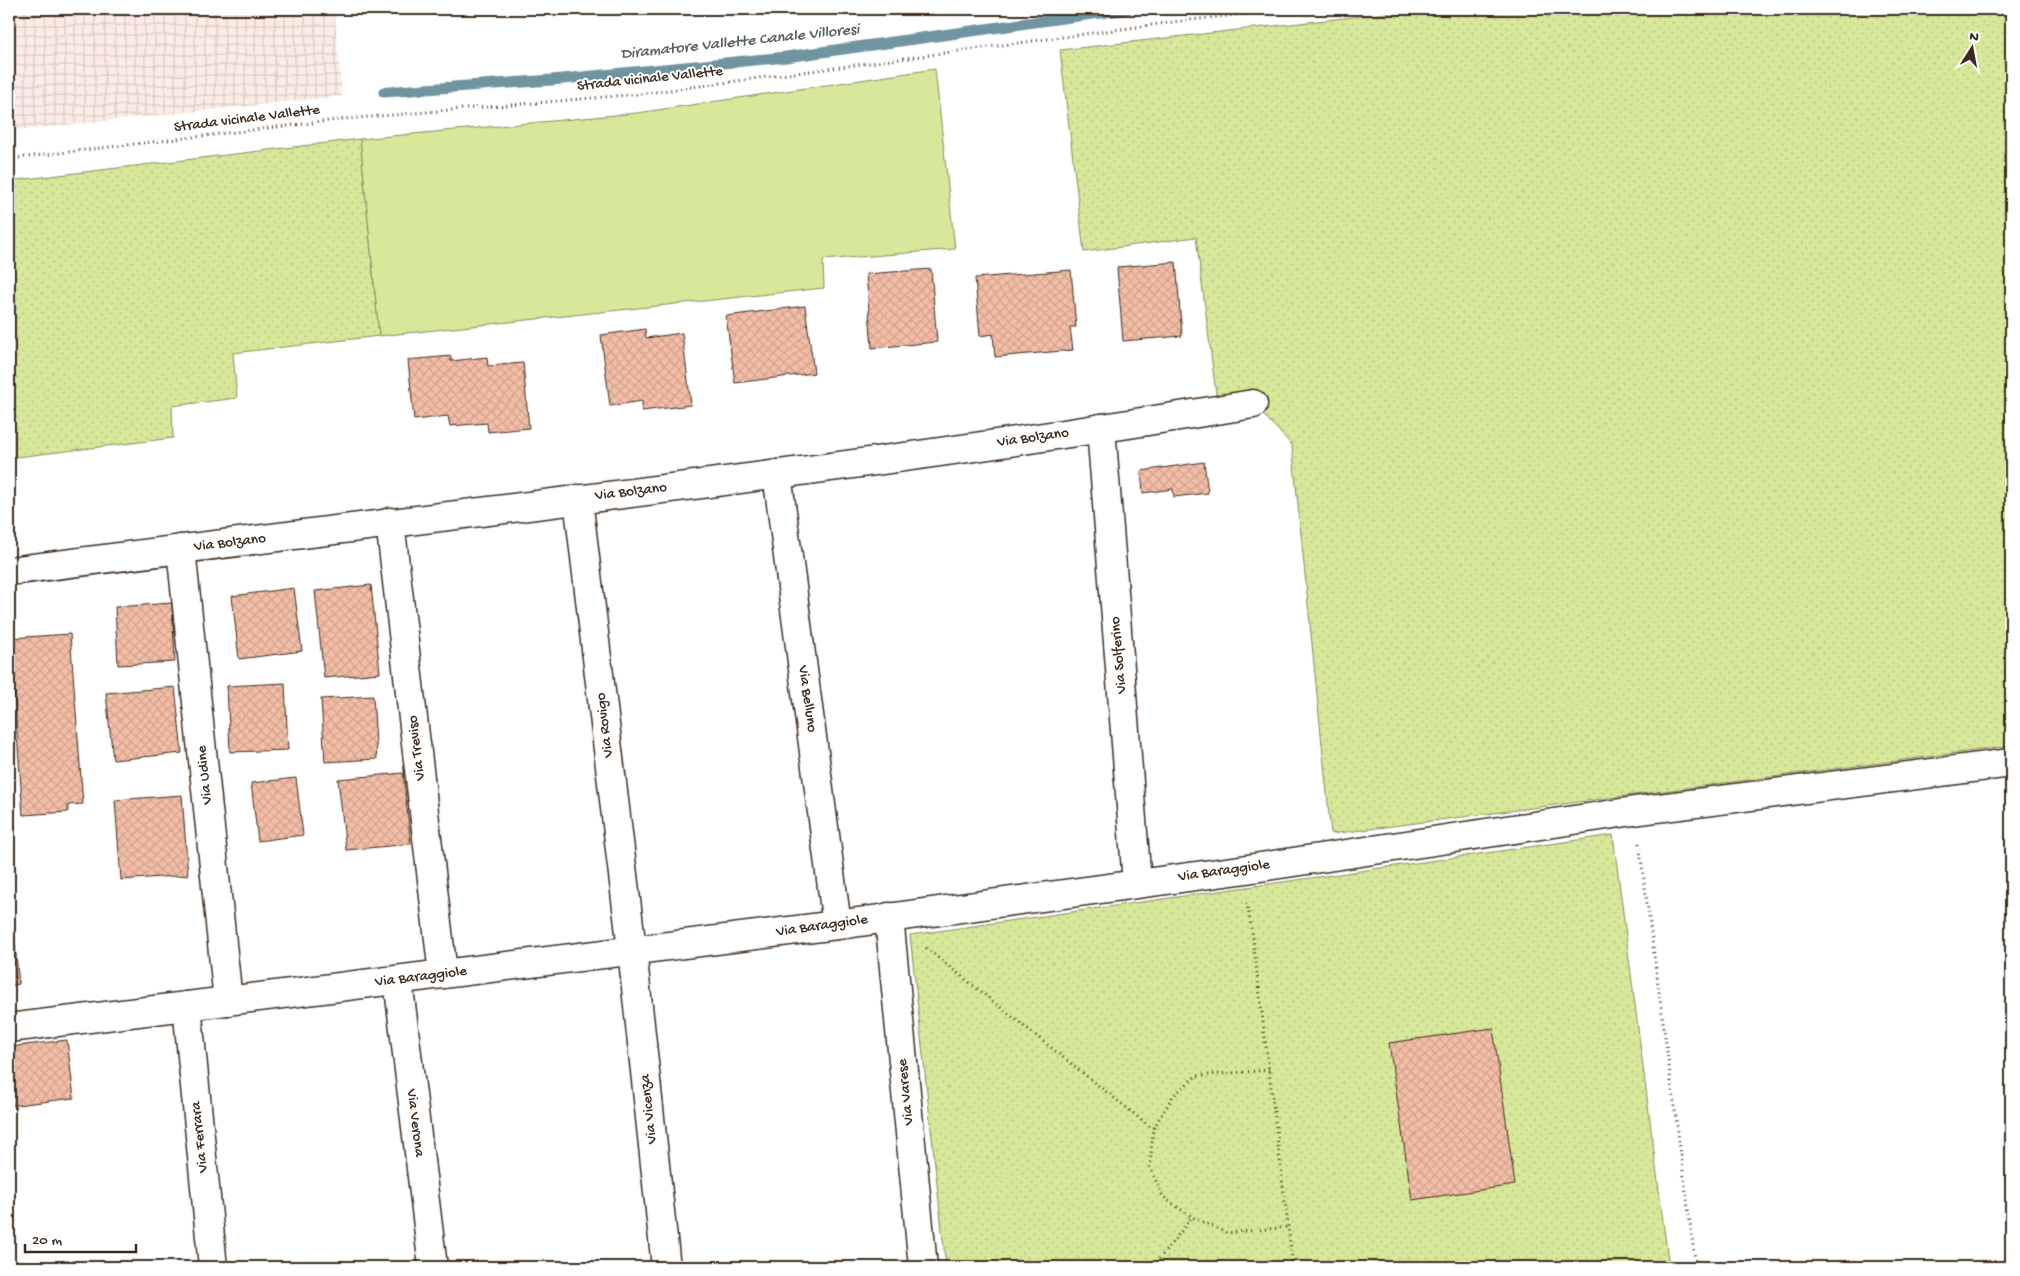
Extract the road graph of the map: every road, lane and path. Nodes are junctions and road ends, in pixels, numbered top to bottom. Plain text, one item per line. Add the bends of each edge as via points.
1 (1292, 9) edge
2 (9, 160) edge
3 (1253, 404) dead end
4 (1100, 428) junction
5 (777, 474) junction
6 (578, 499) junction
7 (390, 522) junction
8 (181, 549) junction
9 (9, 571) edge
10 (2011, 763) edge
11 (1634, 811) junction
12 (1240, 870) junction
13 (1137, 883) junction
14 (889, 917) junction
15 (837, 924) junction
16 (632, 950) junction
17 (443, 974) junction
18 (398, 980) junction
19 (228, 1001) junction
20 (187, 1006) junction
21 (9, 1028) edge
22 (1269, 1070) junction
23 (1153, 1130) junction
24 (1192, 1217) junction
25 (1288, 1227) junction
26 (213, 1267) edge
27 (433, 1267) edge
28 (666, 1267) edge
29 (924, 1267) edge
30 (1153, 1267) edge
31 (1293, 1267) edge
32 (1696, 1267) edge

1 - 2 path, Strada vicinale Vallette via 1172,22 640,94 345,119
3 - 4 street, Via Bolzano
4 - 5 street, Via Bolzano
4 - 13 street, Via Solferino
5 - 6 street, Via Bolzano
5 - 15 street, Via Belluno
6 - 7 street, Via Bolzano
6 - 16 street, Via Rovigo
7 - 8 street, Via Bolzano
7 - 17 street, Via Treviso
8 - 9 street, Via Bolzano
8 - 19 street, Via Udine
10 - 11 street, Via Baraggiole
11 - 12 street, Via Baraggiole
11 - 32 path
12 - 13 street, Via Baraggiole
12 - 22 path via 1252,932
13 - 14 street, Via Baraggiole
14 - 15 street, Via Baraggiole
14 - 23 path
14 - 29 street, Via Varese
15 - 16 street, Via Baraggiole
16 - 17 street, Via Baraggiole
16 - 28 street, Via Vicenza
17 - 18 street, Via Baraggiole
18 - 19 street, Via Baraggiole
18 - 27 street, Via Verona
19 - 20 street, Via Baraggiole
20 - 21 street, Via Baraggiole
20 - 26 street, Via Ferrara
22 - 23 path via 1196,1076 1173,1096
22 - 25 path
23 - 24 path via 1150,1167 1163,1197
24 - 25 path via 1227,1233
24 - 30 path
25 - 31 path

